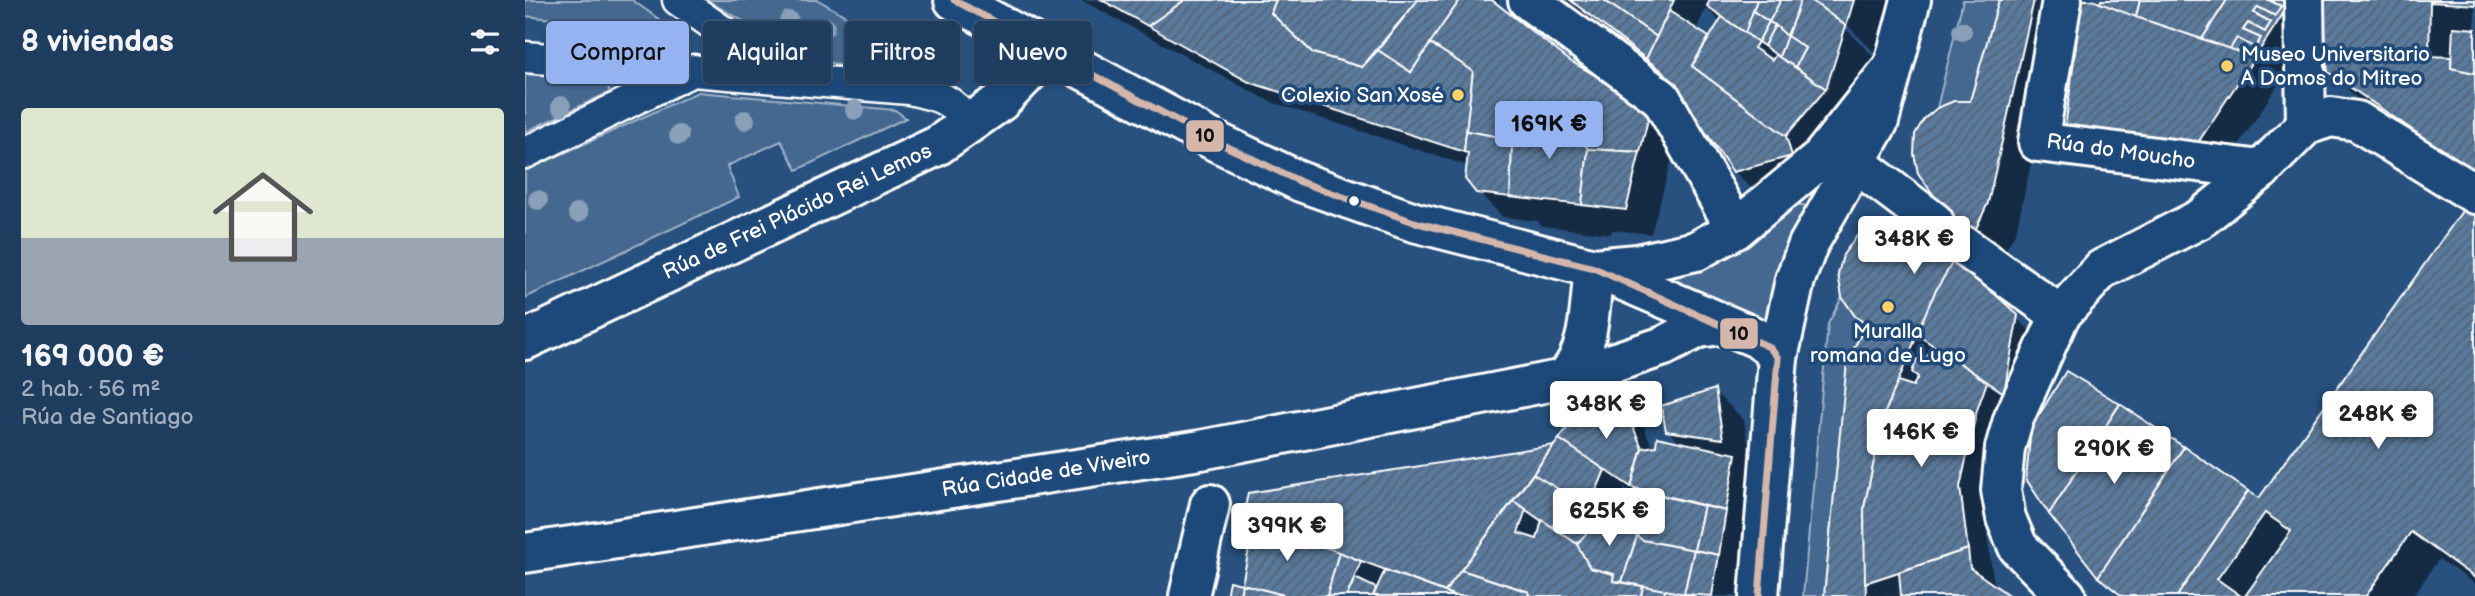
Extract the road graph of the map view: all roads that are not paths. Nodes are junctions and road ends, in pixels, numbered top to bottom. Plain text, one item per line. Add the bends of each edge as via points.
1 (678, 0) edge
2 (1528, 0) edge
3 (1911, 0) edge
4 (2062, 0) edge
5 (2304, 0) edge
6 (964, 2) edge
7 (708, 21) edge
8 (996, 21) edge
9 (525, 57) edge
10 (1892, 68) junction
11 (694, 70) junction
12 (703, 71) edge
13 (1092, 75) edge
14 (831, 82) edge
15 (1021, 84) edge
16 (971, 124) junction
17 (2306, 125) junction
18 (525, 153) edge
19 (1856, 163) junction
20 (2261, 170) junction
21 (2475, 194) edge
22 (1934, 222) dead end
23 (1736, 229) junction
24 (1964, 246) dead end
25 (1594, 268) junction
26 (2060, 315) junction
27 (1721, 325) junction
28 (525, 340) edge
29 (1778, 358) junction
30 (1564, 379) junction
31 (1210, 504) dead end
32 (525, 553) edge
33 (1189, 596) edge
34 (1758, 596) edge
35 (2066, 596) edge

1 - 7 lane
2 - 23 street via 1661,98
3 - 10 street
4 - 20 street, Rúa do Moucho via 2038,142
5 - 17 street
6 - 8 street
9 - 11 lane
10 - 19 street via 1878,121
10 - 23 street via 1819,160
11 - 12 lane
11 - 18 lane
13 - 25 street via 1301,182 1414,222
14 - 16 lane via 941,96 953,102
15 - 16 street, Rúa de Frei Plácido Rei Lemos
16 - 28 street, Rúa de Frei Plácido Rei Lemos via 937,146
17 - 20 street
17 - 21 street via 2331,117 2357,121
19 - 22 street
19 - 29 street via 1808,245 1795,280
20 - 26 street via 2200,219 2102,269
23 - 25 street via 1696,251
24 - 26 street
25 - 27 street
25 - 30 street via 1585,341 1580,359
26 - 35 street via 2013,420 2001,490 2018,547
27 - 29 street via 1756,338
27 - 30 street, Rúa Cidade de Viveiro via 1698,328 1664,346
29 - 34 street
30 - 32 street, Rúa Cidade de Viveiro via 1201,450
31 - 33 street

